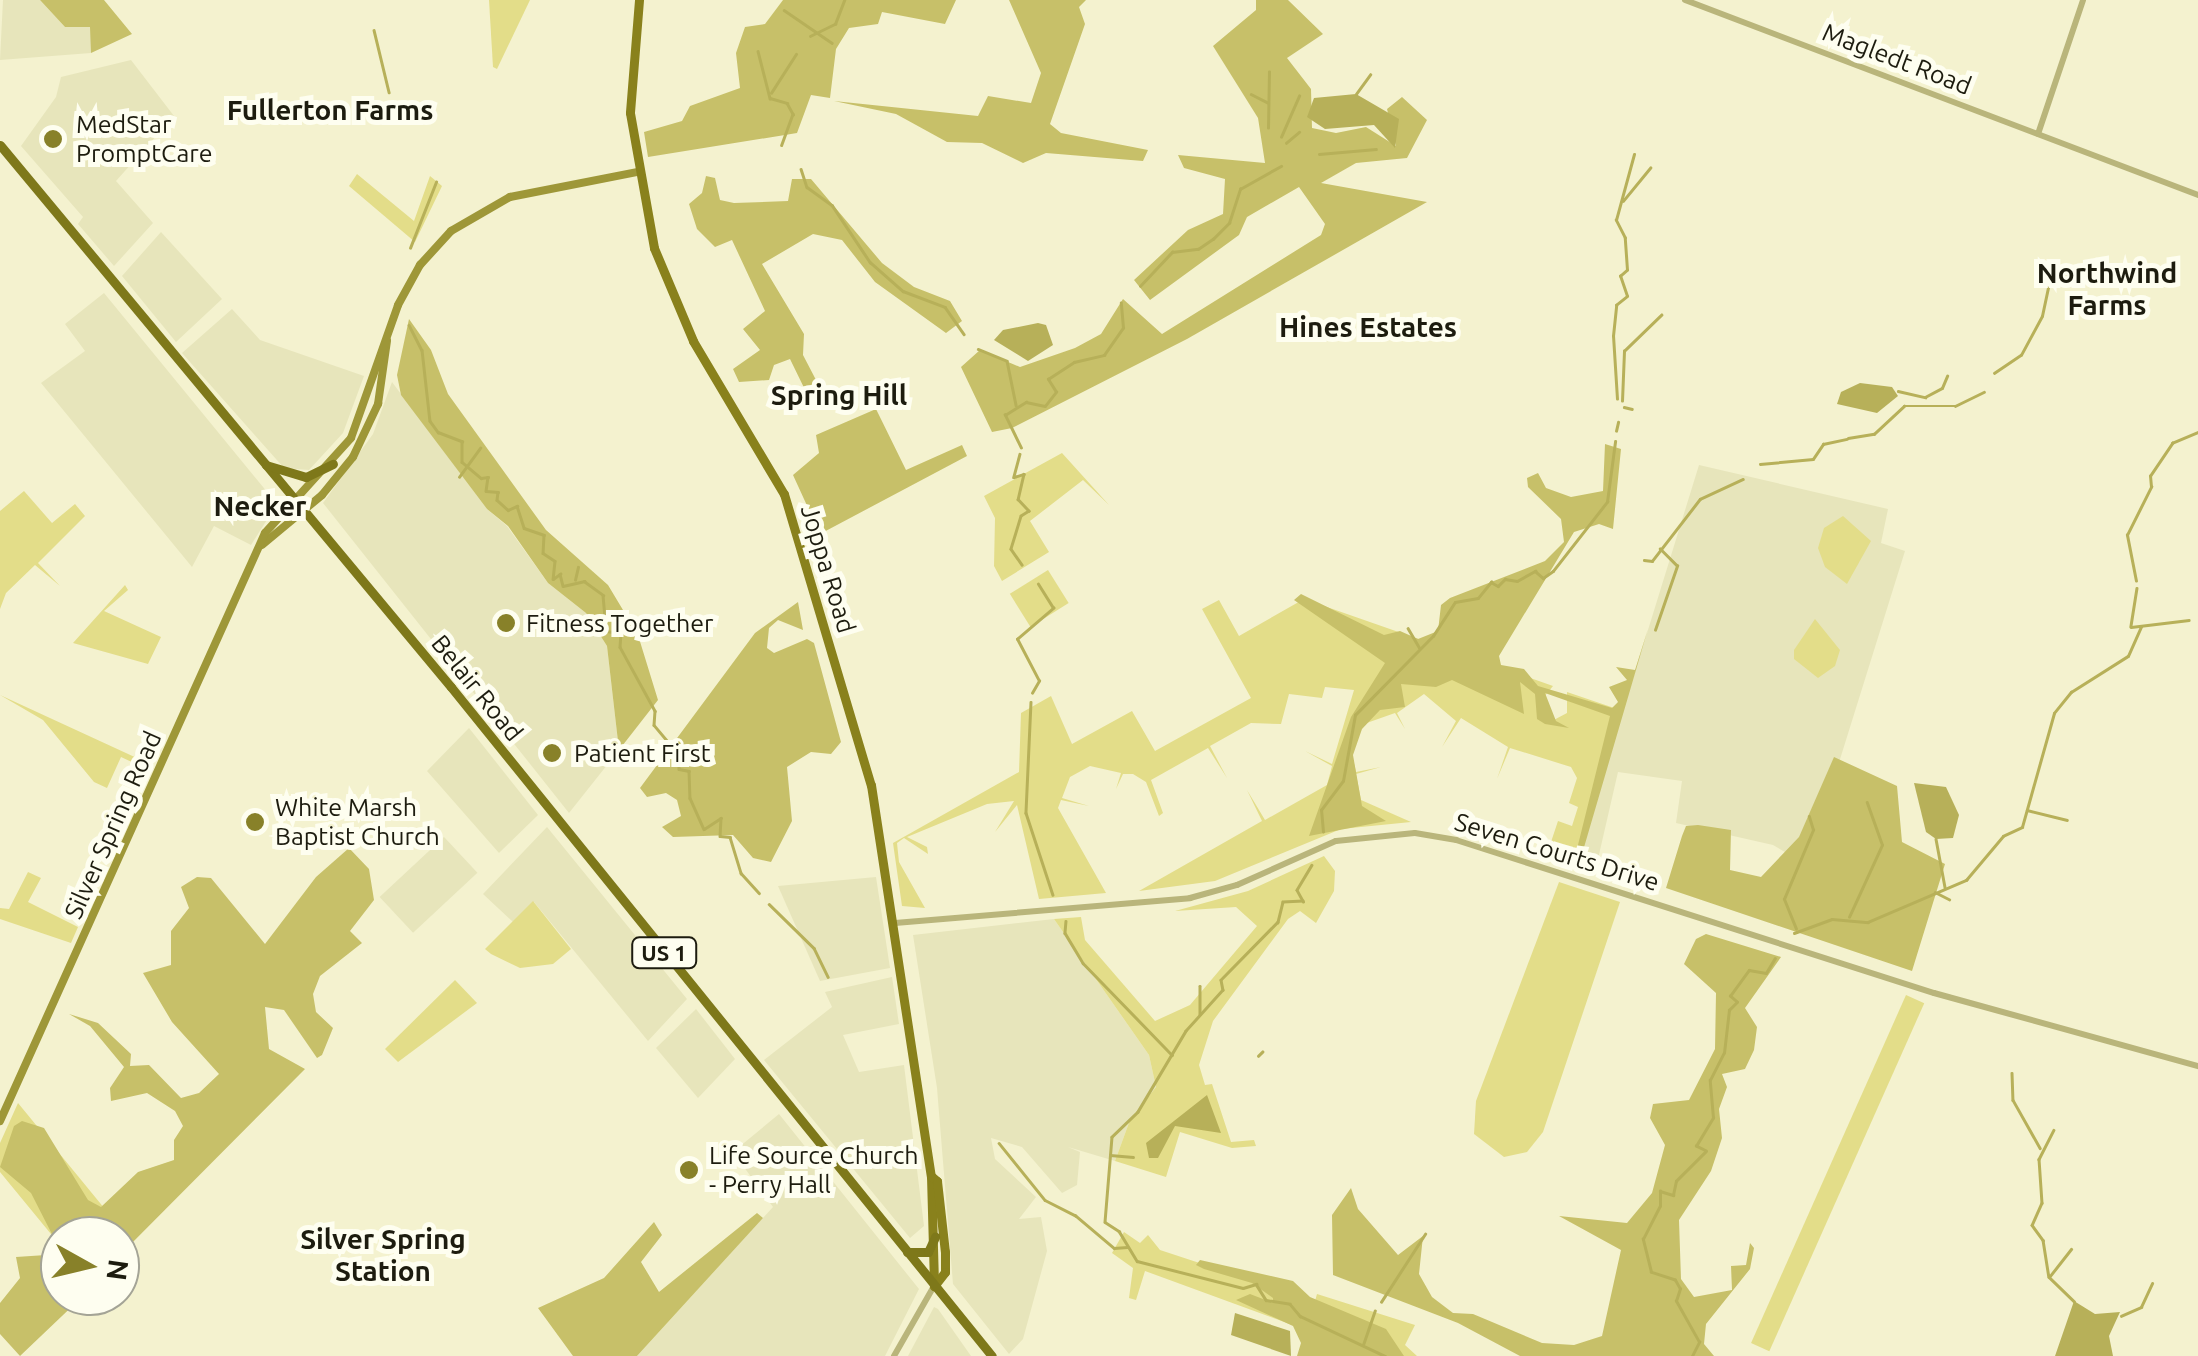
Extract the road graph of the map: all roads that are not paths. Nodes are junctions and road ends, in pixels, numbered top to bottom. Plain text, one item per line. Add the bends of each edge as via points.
1 (639, 0) edge
2 (1684, 0) edge
3 (2083, 0) edge
4 (2038, 134) junction
5 (0, 145) edge
6 (637, 172) junction
7 (2198, 196) edge
8 (387, 336) junction
9 (263, 463) junction
10 (333, 464) junction
11 (299, 506) junction
12 (895, 923) junction
13 (2198, 1066) edge
14 (0, 1121) edge
15 (930, 1176) junction
16 (935, 1237) junction
17 (907, 1252) junction
18 (934, 1286) junction
19 (894, 1356) edge
20 (992, 1356) edge

1 - 6 main road, Joppa Road via 629,93
2 - 4 street, Magledt Road
3 - 4 street
4 - 7 street, Magledt Road
5 - 9 highway, Belair Road / US 1
6 - 8 main road, Silver Spring Road via 527,192 467,220 420,265
6 - 12 main road, Joppa Road via 654,248 680,314 788,506 871,784
8 - 10 main road, Silver Spring Road via 358,423
8 - 11 main road, Silver Spring Road via 382,385 364,438 343,471
9 - 10 highway via 299,477
9 - 11 highway, Belair Road / US 1
10 - 11 main road, Silver Spring Road
11 - 14 main road, Silver Spring Road via 262,545
11 - 17 highway, Belair Road / US 1
12 - 13 street, Seven Courts Drive via 1190,898 1238,885 1336,841 1415,834 1490,850 1934,993
12 - 15 main road, Joppa Road
15 - 16 main road, Joppa Road
15 - 18 main road, Joppa Road via 937,1181 946,1252
16 - 17 highway via 928,1252
16 - 18 main road, Joppa Road
17 - 18 highway, Belair Road / US 1
18 - 19 street
18 - 20 highway, Belair Road / US 1

